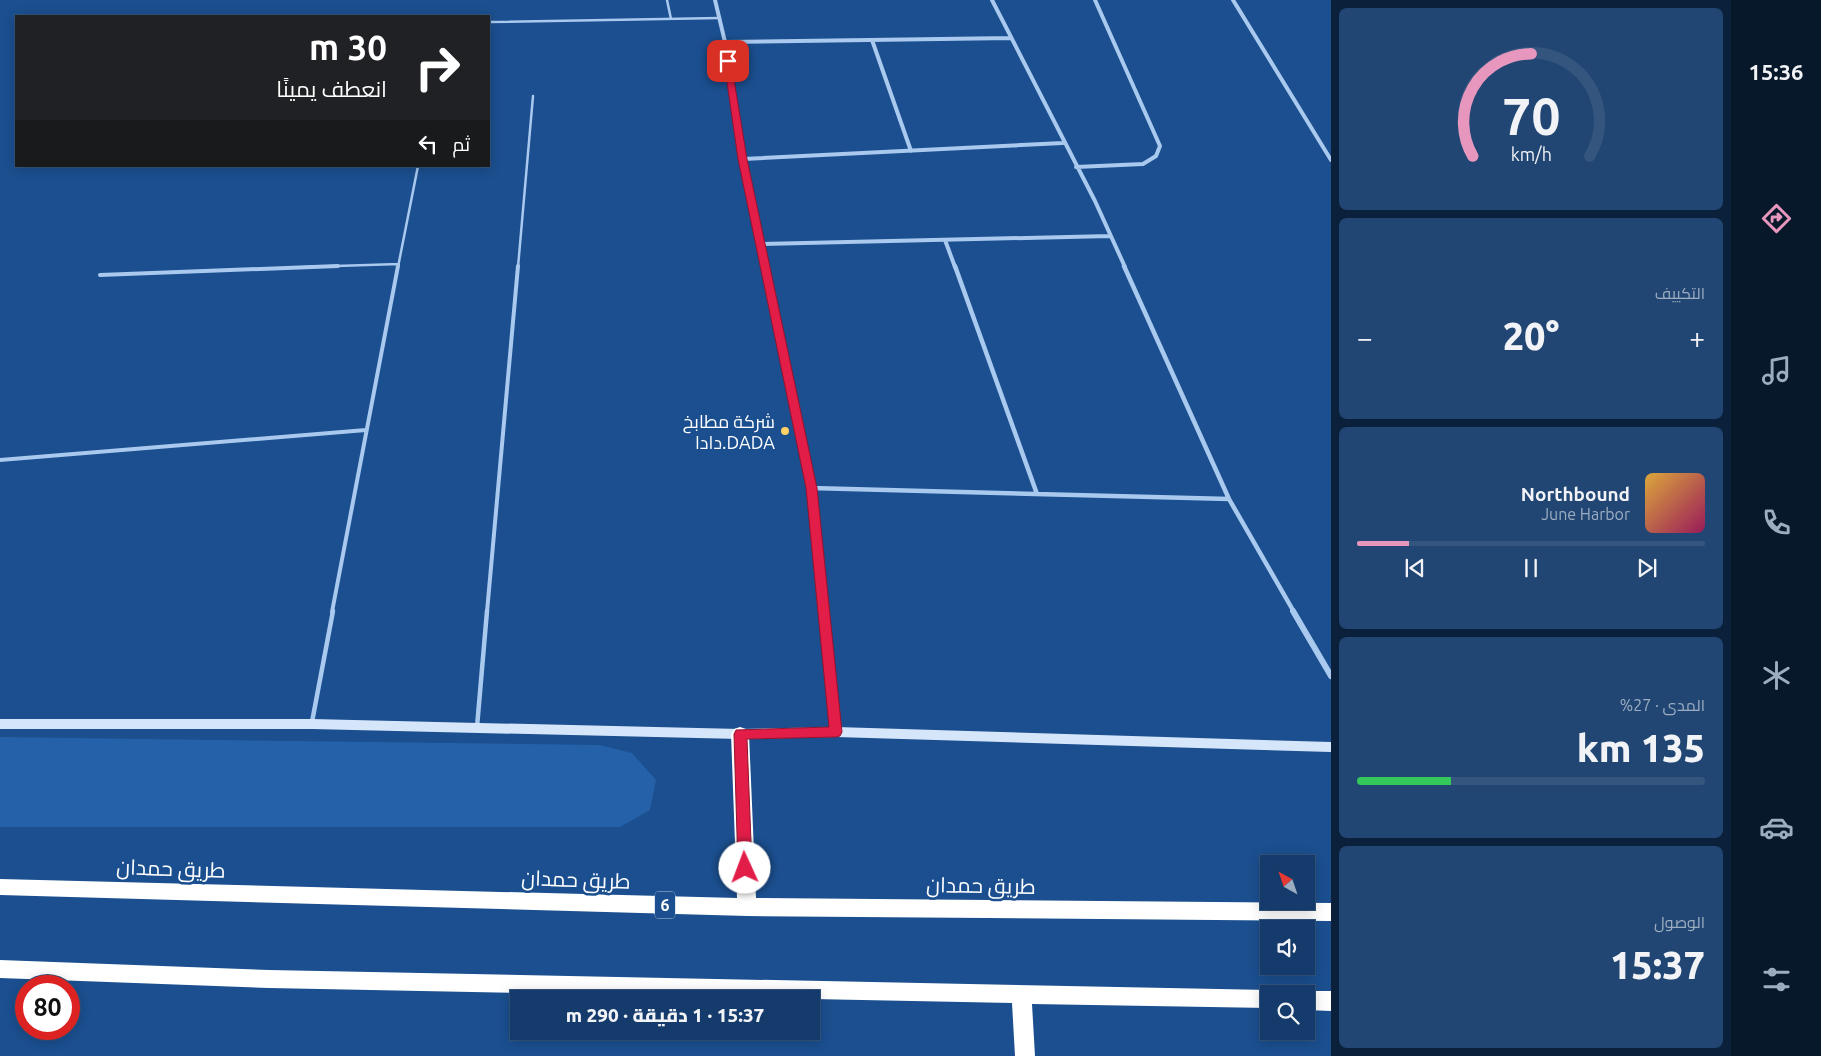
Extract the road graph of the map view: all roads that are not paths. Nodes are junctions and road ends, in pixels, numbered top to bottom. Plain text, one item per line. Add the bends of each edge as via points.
1 (667, 0) edge
2 (716, 0) edge
3 (992, 0) edge
4 (1095, 0) edge
5 (1233, 0) edge
6 (720, 18) junction
7 (671, 19) junction
8 (490, 22) edge
9 (1011, 38) junction
10 (872, 40) junction
11 (725, 42) junction
12 (533, 96) dead end
13 (1063, 143) junction
14 (911, 150) junction
15 (743, 159) junction
16 (1331, 160) edge
17 (418, 167) edge
18 (1076, 167) junction
19 (1110, 236) junction
20 (945, 240) junction
21 (760, 244) junction
22 (399, 264) junction
23 (100, 275) dead end
24 (366, 430) junction
25 (0, 460) edge
26 (811, 488) junction
27 (1038, 494) junction
28 (1229, 499) junction
29 (1331, 676) edge
30 (0, 724) edge
31 (312, 724) junction
32 (476, 729) junction
33 (836, 732) junction
34 (740, 734) junction
35 (1331, 747) edge
36 (0, 887) edge
37 (747, 907) junction
38 (1331, 912) edge
39 (0, 969) edge
40 (1021, 994) junction
41 (1260, 999) edge
42 (1315, 1000) edge
43 (1331, 1001) edge
44 (1025, 1056) edge

1 - 7 lane
2 - 6 street
3 - 9 street
4 - 18 street via 1160,146 1156,156 1143,164
5 - 16 street
6 - 7 lane
6 - 11 street
7 - 8 lane
9 - 10 street
9 - 13 street
10 - 11 street
10 - 14 street
11 - 15 street
12 - 32 lane
13 - 14 street
13 - 18 street
14 - 15 street
15 - 21 street
17 - 22 lane
18 - 19 street
19 - 20 street
19 - 28 street
20 - 21 street
20 - 27 street
21 - 26 street
22 - 23 lane
22 - 24 lane
24 - 25 lane
24 - 31 lane
26 - 27 street
26 - 33 street
27 - 28 street
28 - 29 street
30 - 31 main road
31 - 32 main road
32 - 34 main road
33 - 34 main road
33 - 35 main road
34 - 37 highway
36 - 37 highway, طريق حمدان / 6
37 - 38 highway, طريق حمدان / 6
39 - 40 highway via 269,979
40 - 41 highway
40 - 44 highway
42 - 43 highway

